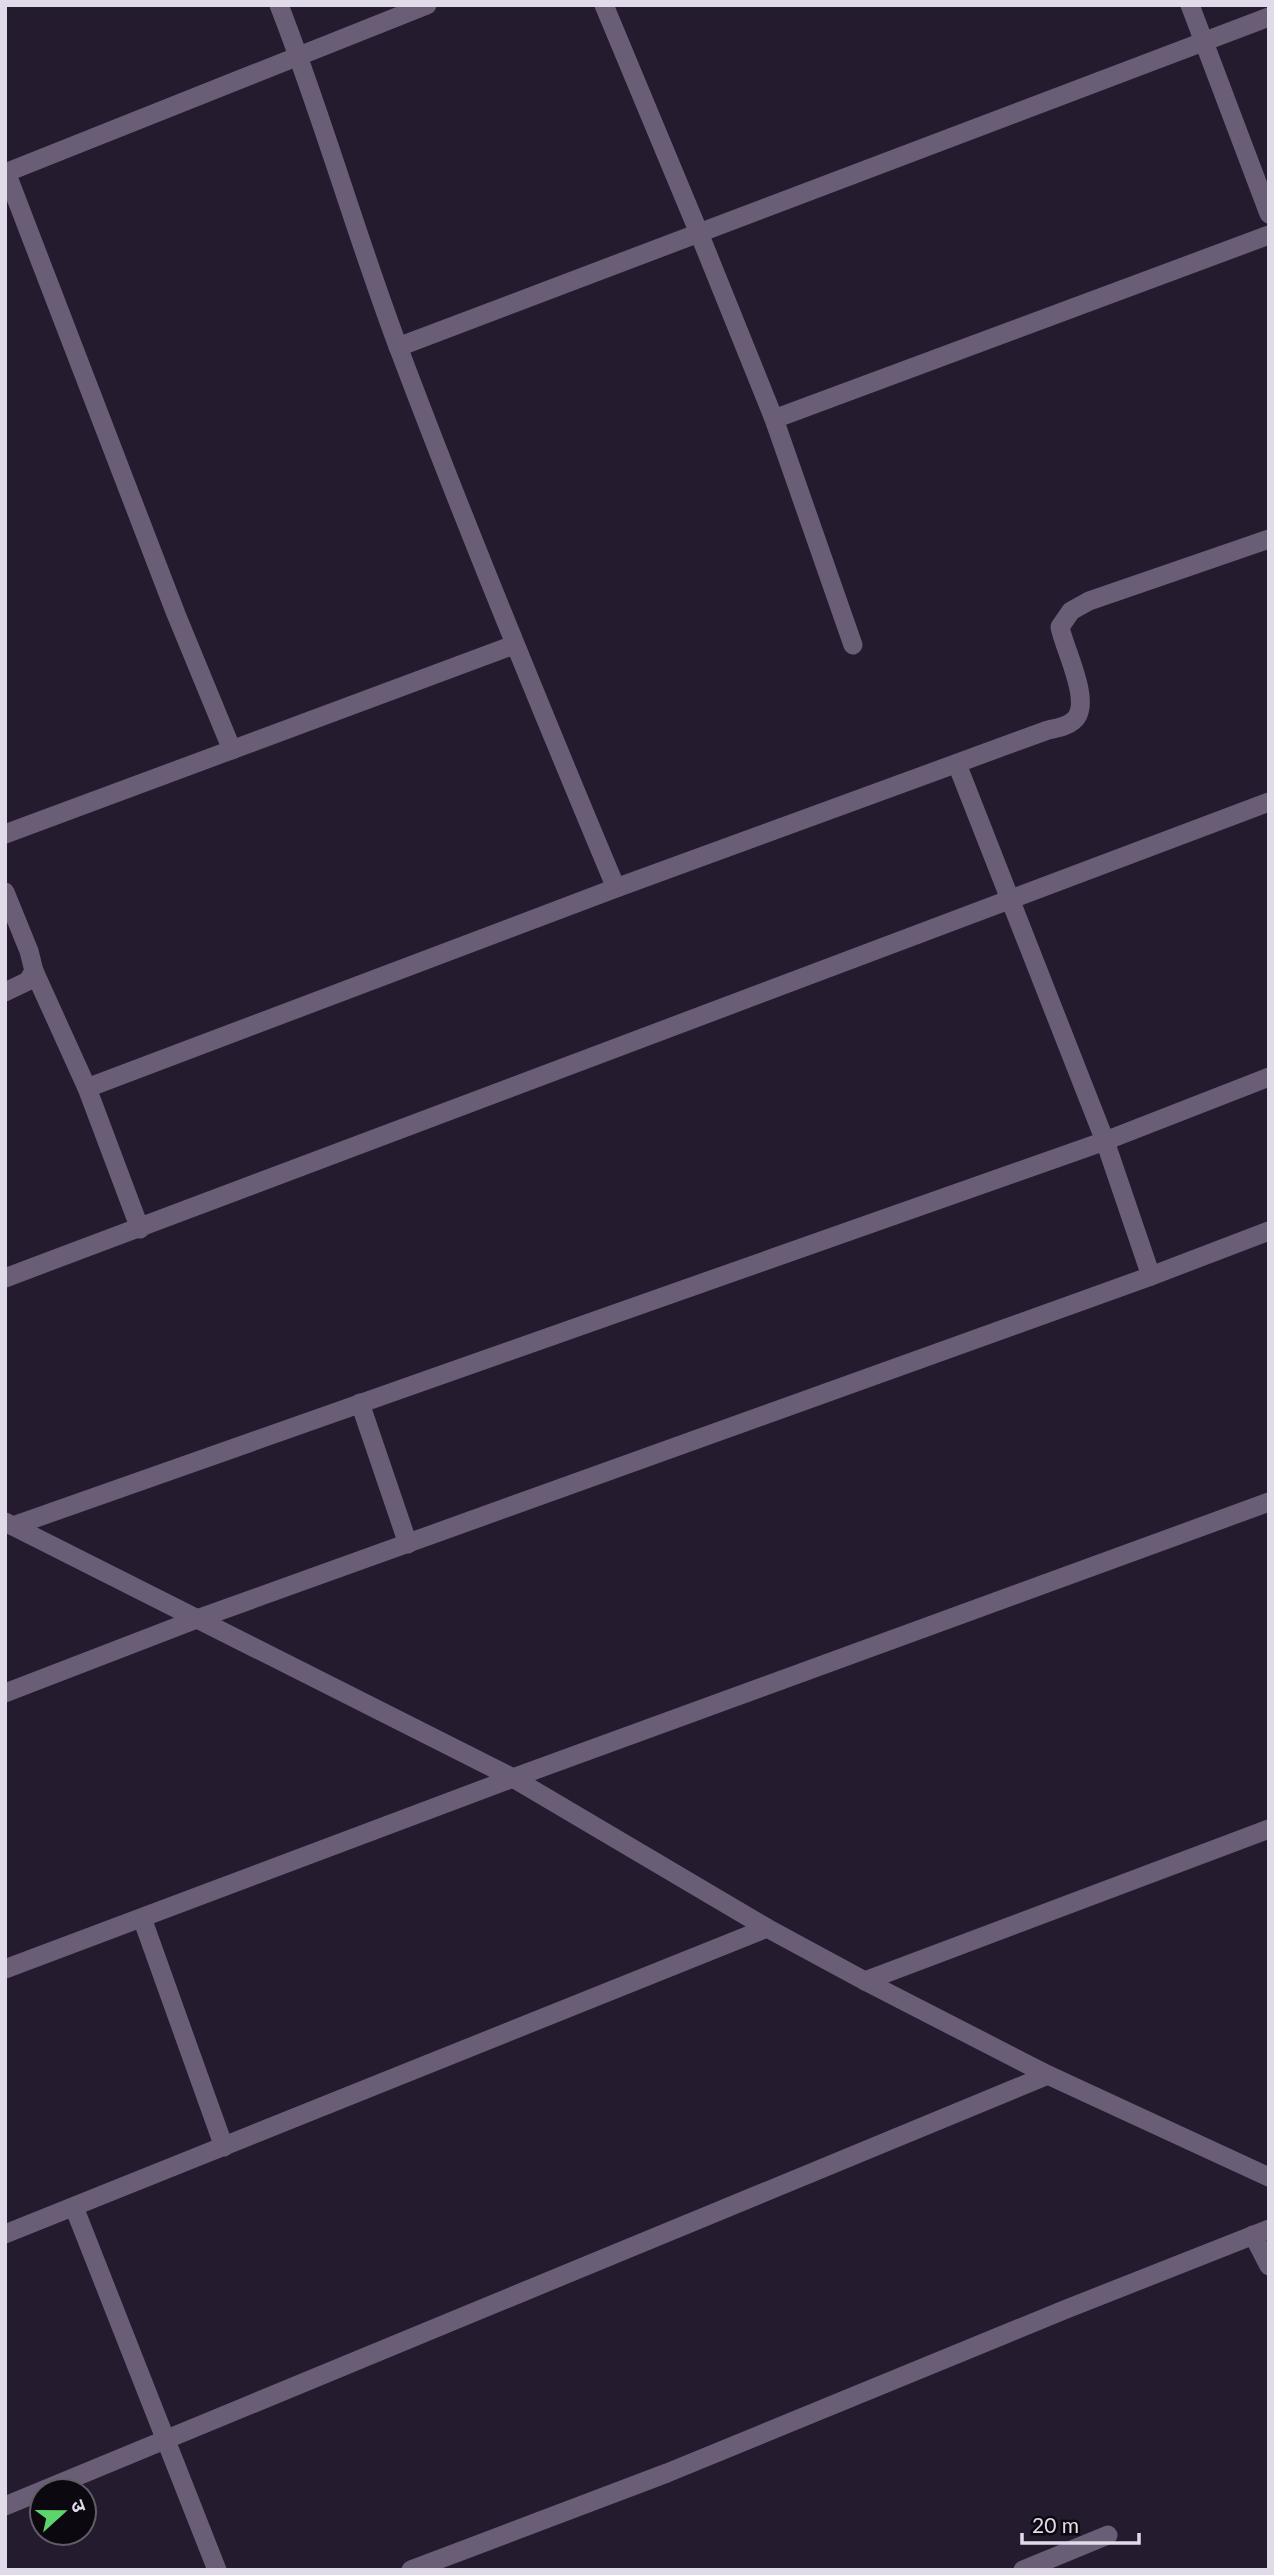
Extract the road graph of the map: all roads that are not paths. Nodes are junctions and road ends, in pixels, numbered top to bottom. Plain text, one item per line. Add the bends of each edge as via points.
1 (279, 5) edge
2 (427, 5) edge
3 (604, 5) edge
4 (1190, 5) edge
5 (1269, 17) edge
6 (1203, 41) junction
7 (298, 55) junction
8 (6, 172) edge
9 (1269, 214) edge
10 (699, 233) junction
11 (1269, 235) edge
12 (398, 347) junction
13 (774, 419) junction
14 (1269, 539) edge
15 (514, 645) junction
16 (853, 645) dead end
17 (232, 750) junction
18 (957, 764) junction
19 (1269, 802) edge
20 (5, 834) edge
21 (616, 888) junction
22 (5, 892) edge
23 (1009, 899) junction
24 (34, 971) junction
25 (5, 992) edge
26 (1269, 1077) edge
27 (87, 1088) junction
28 (1105, 1141) junction
29 (140, 1229) junction
30 (1269, 1231) edge
31 (1150, 1276) junction
32 (5, 1278) edge
33 (360, 1403) junction
34 (1269, 1502) edge
35 (9, 1524) edge
36 (408, 1544) junction
37 (197, 1619) junction
38 (5, 1693) edge
39 (513, 1778) junction
40 (1269, 1829) edge
41 (142, 1918) junction
42 (767, 1928) junction
43 (5, 1969) edge
44 (865, 1981) junction
45 (1048, 2075) junction
46 (224, 2147) junction
47 (1269, 2158) edge
48 (1249, 2166) junction
49 (1269, 2177) edge
50 (74, 2207) junction
51 (1261, 2232) edge
52 (5, 2234) edge
53 (1269, 2266) edge
54 (166, 2439) junction
55 (5, 2506) edge
56 (1108, 2535) dead end
57 (217, 2570) edge
58 (411, 2570) edge
59 (1023, 2570) edge

1 - 7 street
2 - 7 street
3 - 10 street
4 - 6 street
5 - 6 street
6 - 9 street
6 - 10 street
7 - 8 street
7 - 12 street
8 - 17 street
10 - 12 street
10 - 13 street
11 - 13 street
12 - 15 street
13 - 16 street
14 - 18 street via 1071,611 1060,627 1082,707 1076,720
15 - 17 street
15 - 21 street
17 - 20 street
18 - 21 street
18 - 23 street
19 - 23 street
21 - 27 street
22 - 24 street
23 - 28 street
23 - 29 street
24 - 25 street via 28,981
24 - 27 street
26 - 28 street
27 - 29 street
28 - 31 street
28 - 33 street
29 - 32 street
30 - 31 street
31 - 36 street
33 - 35 street
33 - 36 street
34 - 39 street
35 - 37 street
36 - 37 street
37 - 38 street
37 - 39 street
39 - 41 street
39 - 42 street
40 - 44 street
41 - 43 street
41 - 46 street
42 - 44 street
42 - 46 street
44 - 45 street
45 - 48 street
45 - 54 street
46 - 50 street
47 - 48 street
48 - 49 street
50 - 52 street
50 - 54 street
51 - 53 street
51 - 58 street via 667,2473
54 - 55 street
54 - 57 street
56 - 59 street

